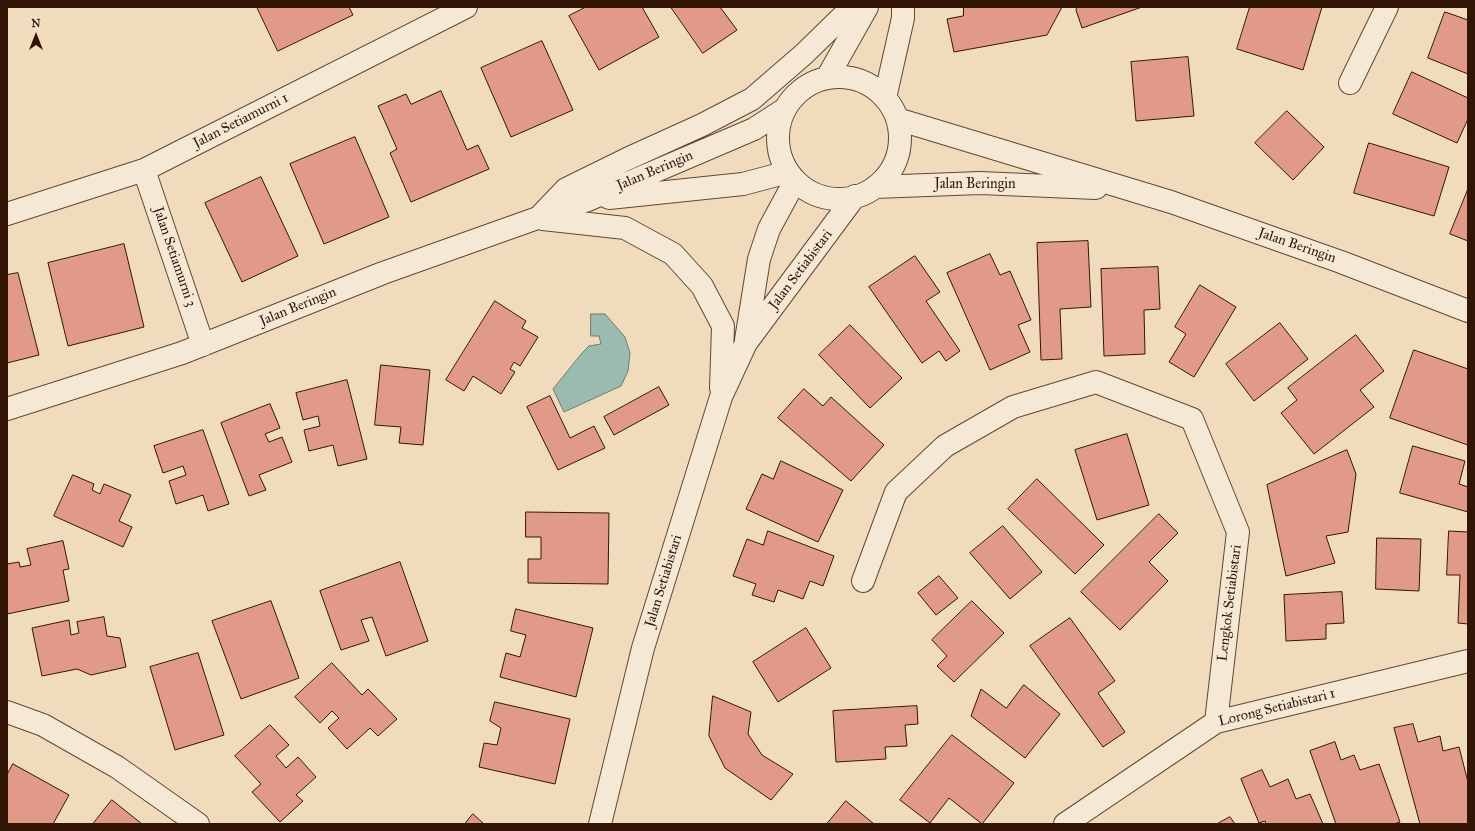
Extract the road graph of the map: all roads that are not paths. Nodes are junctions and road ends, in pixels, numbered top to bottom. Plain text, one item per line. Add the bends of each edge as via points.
1 (466, 7) edge
2 (860, 7) edge
3 (867, 7) edge
4 (903, 7) edge
5 (1387, 7) edge
6 (827, 78) junction
7 (1350, 83) dead end
8 (885, 98) junction
9 (785, 109) junction
10 (897, 119) junction
11 (144, 170) junction
12 (792, 177) junction
13 (875, 187) junction
14 (1124, 188) junction
15 (855, 196) junction
16 (588, 200) junction
17 (7, 214) edge
18 (539, 218) junction
19 (1468, 311) edge
20 (746, 343) junction
21 (203, 345) junction
22 (721, 397) junction
23 (7, 409) edge
24 (863, 581) dead end
25 (1468, 661) edge
26 (7, 712) edge
27 (1216, 722) junction
28 (198, 824) edge
29 (600, 824) edge
30 (1065, 824) edge

1 - 11 street, Jalan Setiamurni 1
2 - 18 street via 845,14 752,99 566,189
3 - 6 street
4 - 8 street via 903,18
5 - 7 street
6 - 8 street via 853,78 865,82
6 - 9 street via 802,89
8 - 10 street
9 - 12 street via 779,124 777,141 780,157
9 - 16 street, Jalan Beringin via 754,130
10 - 13 street via 900,138 897,157 889,174
10 - 14 street, Jalan Beringin
11 - 17 street, Jalan Setiamurni 1
11 - 21 street, Jalan Setiamurni 3
12 - 15 street via 808,191 823,197 840,199
12 - 16 street, Jalan Beringin
12 - 20 street, Jalan Setiabistari via 759,259
13 - 14 street, Jalan Beringin via 980,183
13 - 15 street
14 - 19 street, Jalan Beringin via 1341,262
15 - 20 street, Jalan Setiabistari
16 - 18 street, Jalan Beringin
18 - 21 street, Jalan Beringin via 383,273
18 - 22 street via 625,228 673,254 702,286 723,326
20 - 22 street, Jalan Setiabistari
21 - 23 street, Jalan Beringin
22 - 29 street, Jalan Setiabistari via 643,648
24 - 27 street, Lengkok Setiabistari via 896,492 945,446 1013,406 1096,382 1192,419 1238,532
25 - 27 street, Lorong Setiabistari 1
26 - 28 street via 42,725 117,766
27 - 30 street, Lorong Setiabistari 1

